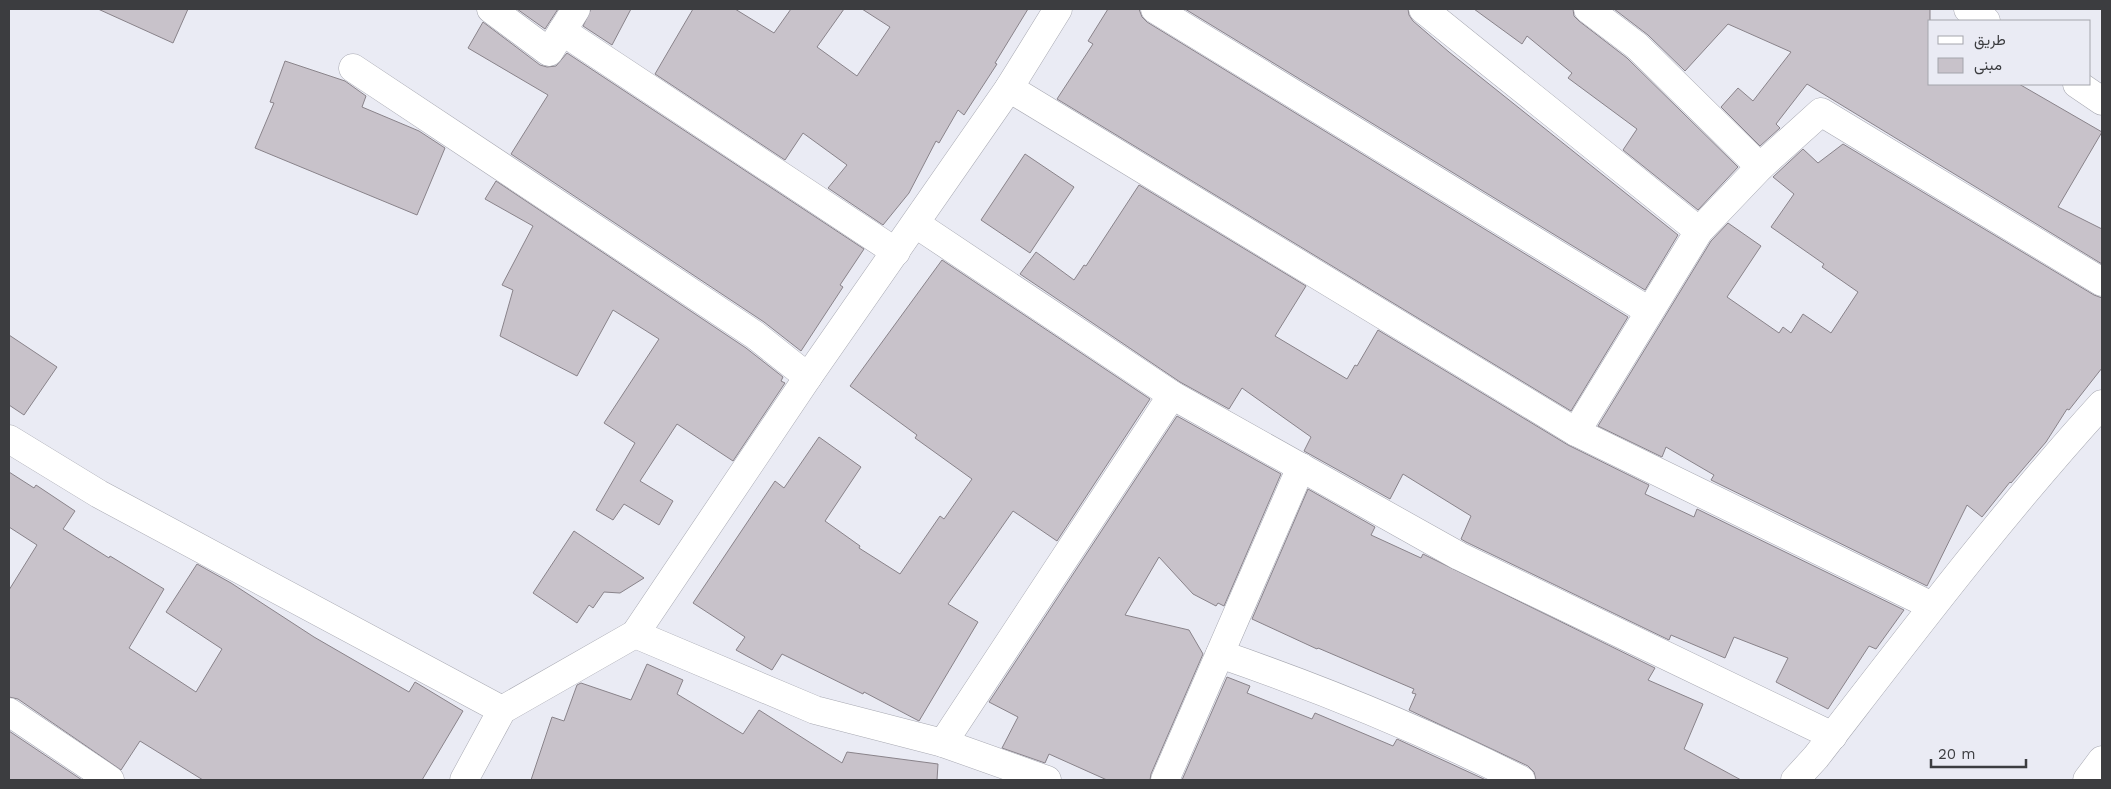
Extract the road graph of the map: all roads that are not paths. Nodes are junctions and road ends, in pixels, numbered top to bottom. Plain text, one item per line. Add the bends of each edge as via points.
1 (491, 9) edge
2 (1058, 9) edge
3 (1155, 9) edge
4 (1423, 9) edge
5 (1588, 9) edge
6 (1968, 9) edge
7 (569, 20) edge
8 (1984, 20) edge
9 (353, 68) dead end
10 (2078, 85) edge
11 (1009, 88) junction
12 (2102, 102) edge
13 (1760, 167) junction
14 (916, 224) junction
15 (1699, 231) junction
16 (896, 252) junction
17 (2102, 282) edge
18 (1649, 311) junction
19 (808, 377) junction
20 (1172, 395) junction
21 (2102, 404) edge
22 (1576, 432) junction
23 (9, 439) edge
24 (1301, 467) junction
25 (1932, 606) junction
26 (635, 634) junction
27 (1220, 654) junction
28 (502, 710) junction
29 (9, 712) edge
30 (1833, 736) junction
31 (943, 743) junction
32 (2102, 760) edge
33 (110, 780) edge
34 (464, 780) edge
35 (1047, 780) edge
36 (1165, 780) edge
37 (1521, 780) edge
38 (1795, 780) edge
39 (2087, 780) edge

1 - 7 street via 549,52
2 - 11 street
3 - 18 street
4 - 15 street
5 - 13 street via 1637,46
6 - 8 street
7 - 16 street
9 - 19 street via 755,334
10 - 12 street
11 - 14 street
11 - 22 street
13 - 15 street
13 - 17 street via 1821,112
14 - 16 street
14 - 20 street
15 - 18 street
16 - 19 street
18 - 22 street
19 - 26 street
20 - 24 street
20 - 31 street
21 - 25 street via 2053,457
22 - 25 street
23 - 28 street via 99,494
24 - 27 street
24 - 30 street via 1459,556
25 - 30 street
26 - 28 street
26 - 31 street via 815,710
27 - 36 street
27 - 37 street via 1386,716
28 - 34 street
29 - 33 street
30 - 38 street
31 - 35 street
32 - 39 street

